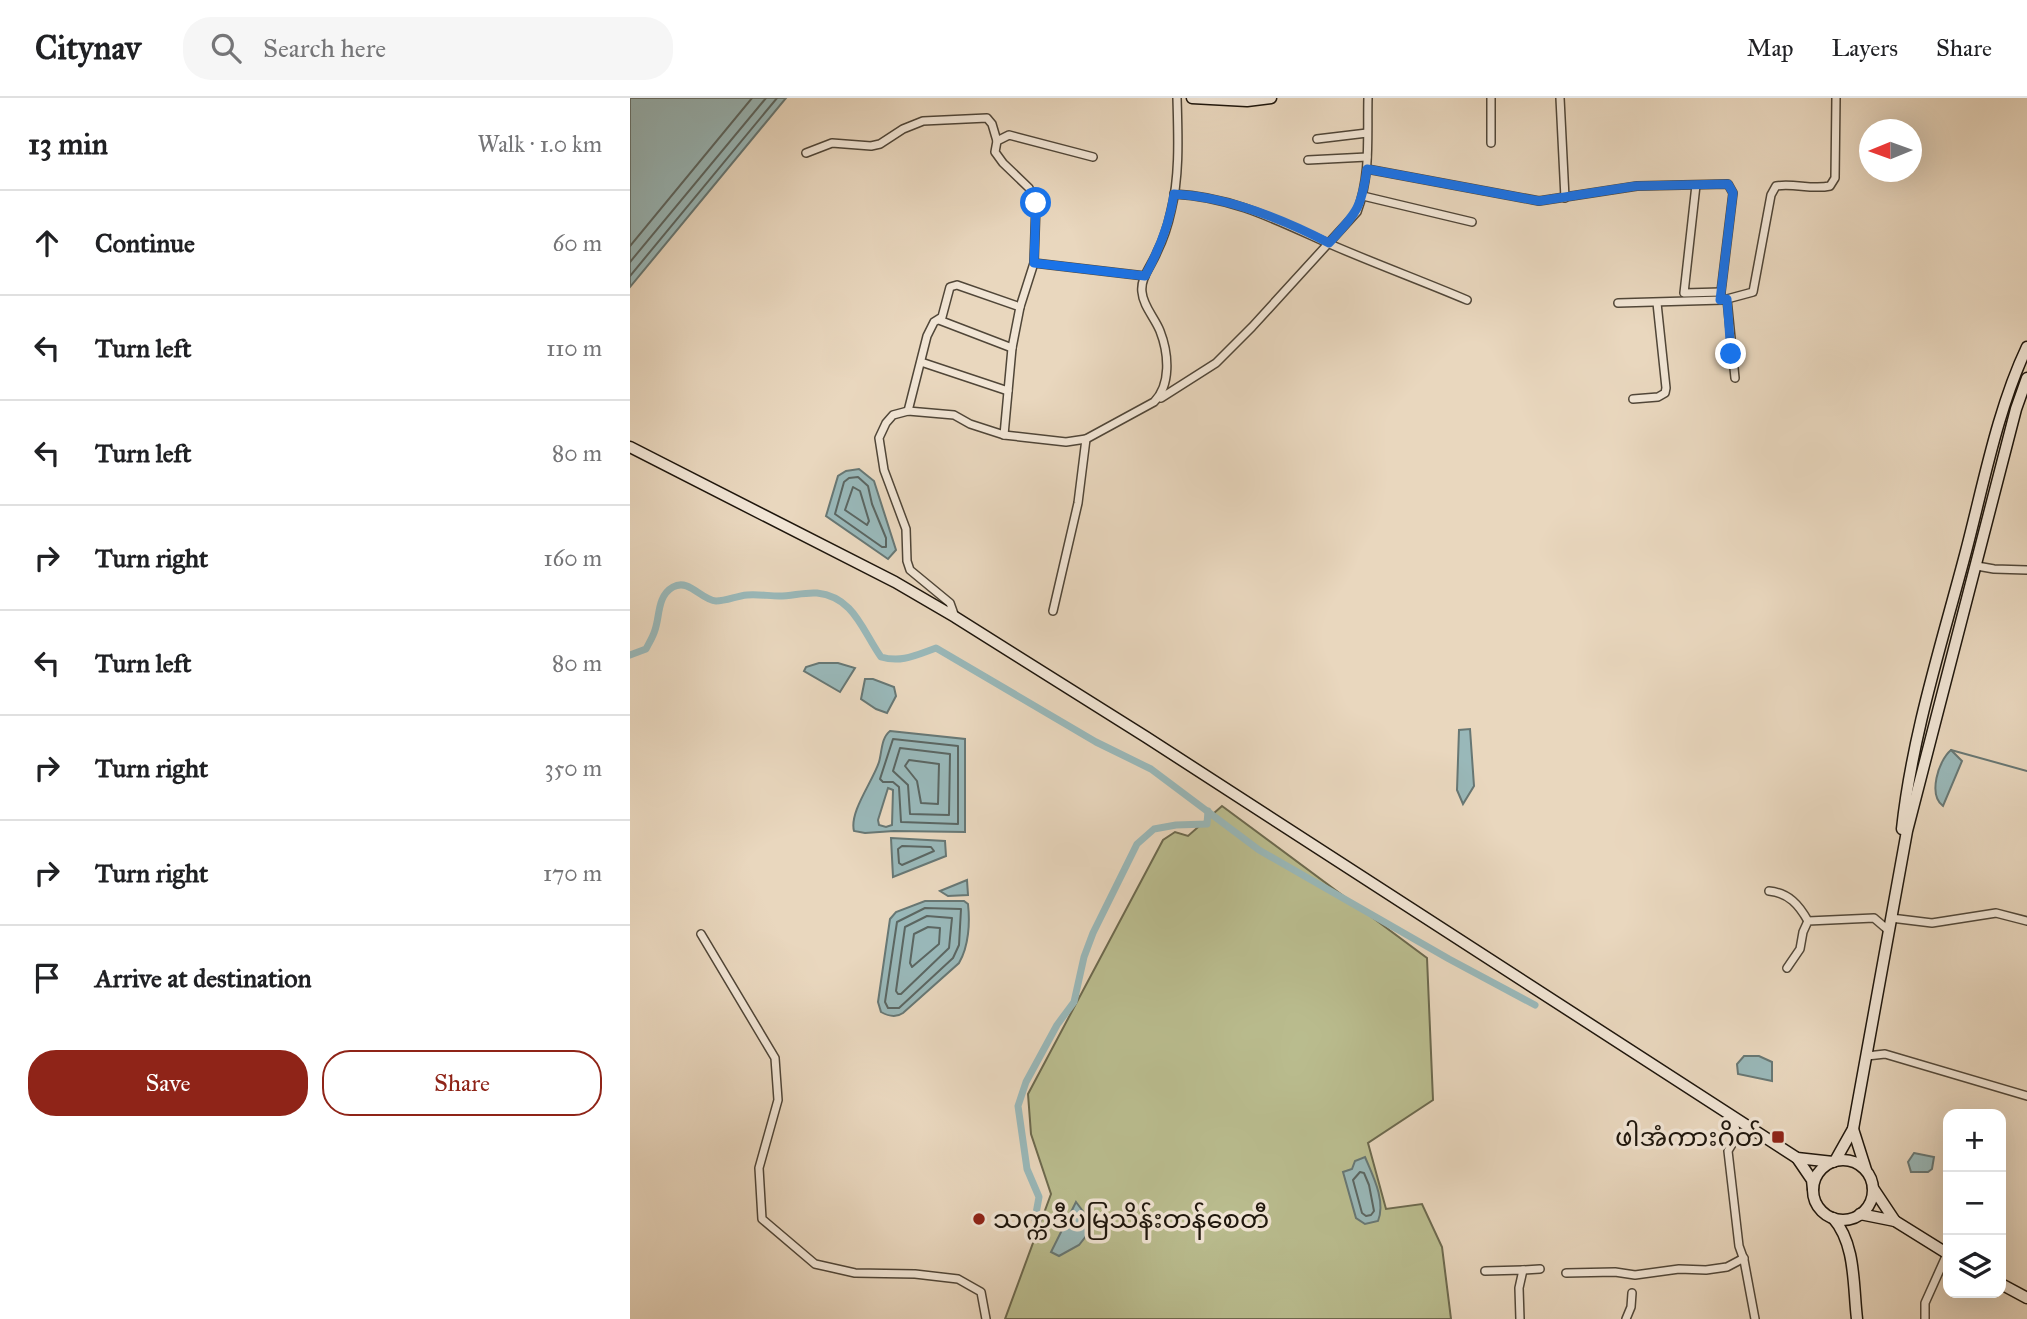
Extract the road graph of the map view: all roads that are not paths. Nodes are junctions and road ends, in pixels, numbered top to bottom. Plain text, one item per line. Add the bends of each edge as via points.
1 (1177, 98) edge
2 (1192, 98) edge
3 (1271, 98) edge
4 (1368, 98) edge
5 (1491, 98) edge
6 (1560, 98) edge
7 (1836, 98) edge
8 (1367, 133) junction
9 (1317, 139) dead end
10 (997, 141) junction
11 (1492, 143) dead end
12 (806, 153) dead end
13 (1093, 157) dead end
14 (1367, 157) junction
15 (1308, 160) dead end
16 (1367, 169) junction
17 (1696, 185) junction
18 (1174, 194) junction
19 (1363, 195) junction
20 (1565, 198) junction
21 (1472, 222) dead end
22 (1329, 243) junction
23 (1034, 263) junction
24 (1145, 276) junction
25 (1723, 297) junction
26 (1467, 300) dead end
27 (1618, 303) dead end
28 (1657, 303) junction
29 (1020, 307) junction
30 (939, 320) junction
31 (2027, 347) edge
32 (1013, 348) junction
33 (921, 362) junction
34 (1735, 378) dead end
35 (2027, 378) edge
36 (1008, 391) junction
37 (1633, 399) dead end
38 (1154, 402) junction
39 (908, 411) junction
40 (1004, 435) junction
41 (1086, 439) junction
42 (630, 447) edge
43 (1977, 565) junction
44 (2027, 570) edge
45 (1053, 611) dead end
46 (955, 617) junction
47 (1896, 888) junction
48 (1769, 891) dead end
49 (1891, 918) junction
50 (1808, 921) junction
51 (2027, 921) edge
52 (1888, 930) junction
53 (701, 934) dead end
54 (1787, 968) dead end
55 (1867, 1056) junction
56 (2027, 1096) edge
57 (1733, 1116) junction
58 (1853, 1129) junction
59 (1797, 1158) junction
60 (1834, 1161) junction
61 (1866, 1170) junction
62 (1873, 1188) junction
63 (1814, 1190) junction
64 (1859, 1215) junction
65 (1833, 1218) junction
66 (1895, 1221) junction
67 (1850, 1251) junction
68 (1943, 1251) edge
69 (1744, 1258) junction
70 (1943, 1263) edge
71 (1540, 1269) dead end
72 (1523, 1270) junction
73 (1485, 1271) dead end
74 (1566, 1273) dead end
75 (2006, 1286) edge
76 (1632, 1293) dead end
77 (2027, 1297) edge
78 (986, 1319) edge
79 (1520, 1319) edge
80 (1626, 1319) edge
81 (1755, 1319) edge
82 (1857, 1319) edge
83 (1925, 1319) edge

1 - 18 street
2 - 3 main road
4 - 8 street
5 - 11 street
6 - 20 street
7 - 25 street via 1835,178 1830,186 1820,188 1776,186 1753,292
8 - 9 street
8 - 14 street
10 - 12 street via 987,118 941,119 903,129 880,144 832,143
10 - 13 street via 1009,135
10 - 23 street via 995,152 1029,188 1036,203
14 - 15 street
14 - 16 street
16 - 19 street
16 - 20 street via 1528,200
17 - 20 street via 1636,186
17 - 25 street via 1728,184 1733,193
17 - 25 street via 1684,293
18 - 22 street via 1202,195 1241,206
18 - 24 street
19 - 21 street
19 - 22 street via 1357,212
22 - 26 street
22 - 38 street via 1216,363
23 - 24 street
23 - 29 street
24 - 38 street via 1141,291 1161,333 1167,383
25 - 28 street
25 - 34 street
27 - 28 street
28 - 37 street via 1665,393
29 - 30 street via 953,285
29 - 32 street
30 - 32 street
30 - 33 street via 927,336
31 - 47 main road via 1991,457 1919,731 1906,793
32 - 36 street
33 - 36 street
33 - 39 street
35 - 43 main road
36 - 40 street
38 - 41 street
39 - 40 street via 954,415
39 - 46 street via 893,415 879,438 884,470 906,529 910,570 950,603
40 - 41 street via 1049,442
41 - 45 street via 1078,503
42 - 46 main road
43 - 44 street
43 - 47 main road
46 - 57 main road
47 - 49 main road
48 - 50 street via 1798,904
49 - 51 street via 1932,923 1996,913
49 - 52 main road
50 - 52 street via 1874,918
50 - 54 street via 1800,949
52 - 55 main road
53 - 78 street via 775,1058 778,1100 759,1168 762,1219 815,1264 855,1273 958,1279 981,1292
55 - 56 street via 1885,1054
55 - 58 main road
57 - 59 main road
57 - 69 street via 1737,1136 1728,1151
58 - 60 main road
58 - 61 main road
59 - 60 main road
59 - 63 main road
60 - 61 main road via 1857,1163
60 - 63 main road via 1819,1173
61 - 62 main road
62 - 64 main road via 1869,1205
62 - 66 main road
63 - 65 main road via 1819,1207
64 - 65 main road
64 - 66 main road
64 - 67 main road via 1850,1236
65 - 67 main road
66 - 68 main road
67 - 82 main road
69 - 74 street via 1706,1270
69 - 81 street
70 - 83 street via 1925,1303
71 - 72 street
72 - 73 street
72 - 79 street
75 - 77 main road
76 - 80 street

